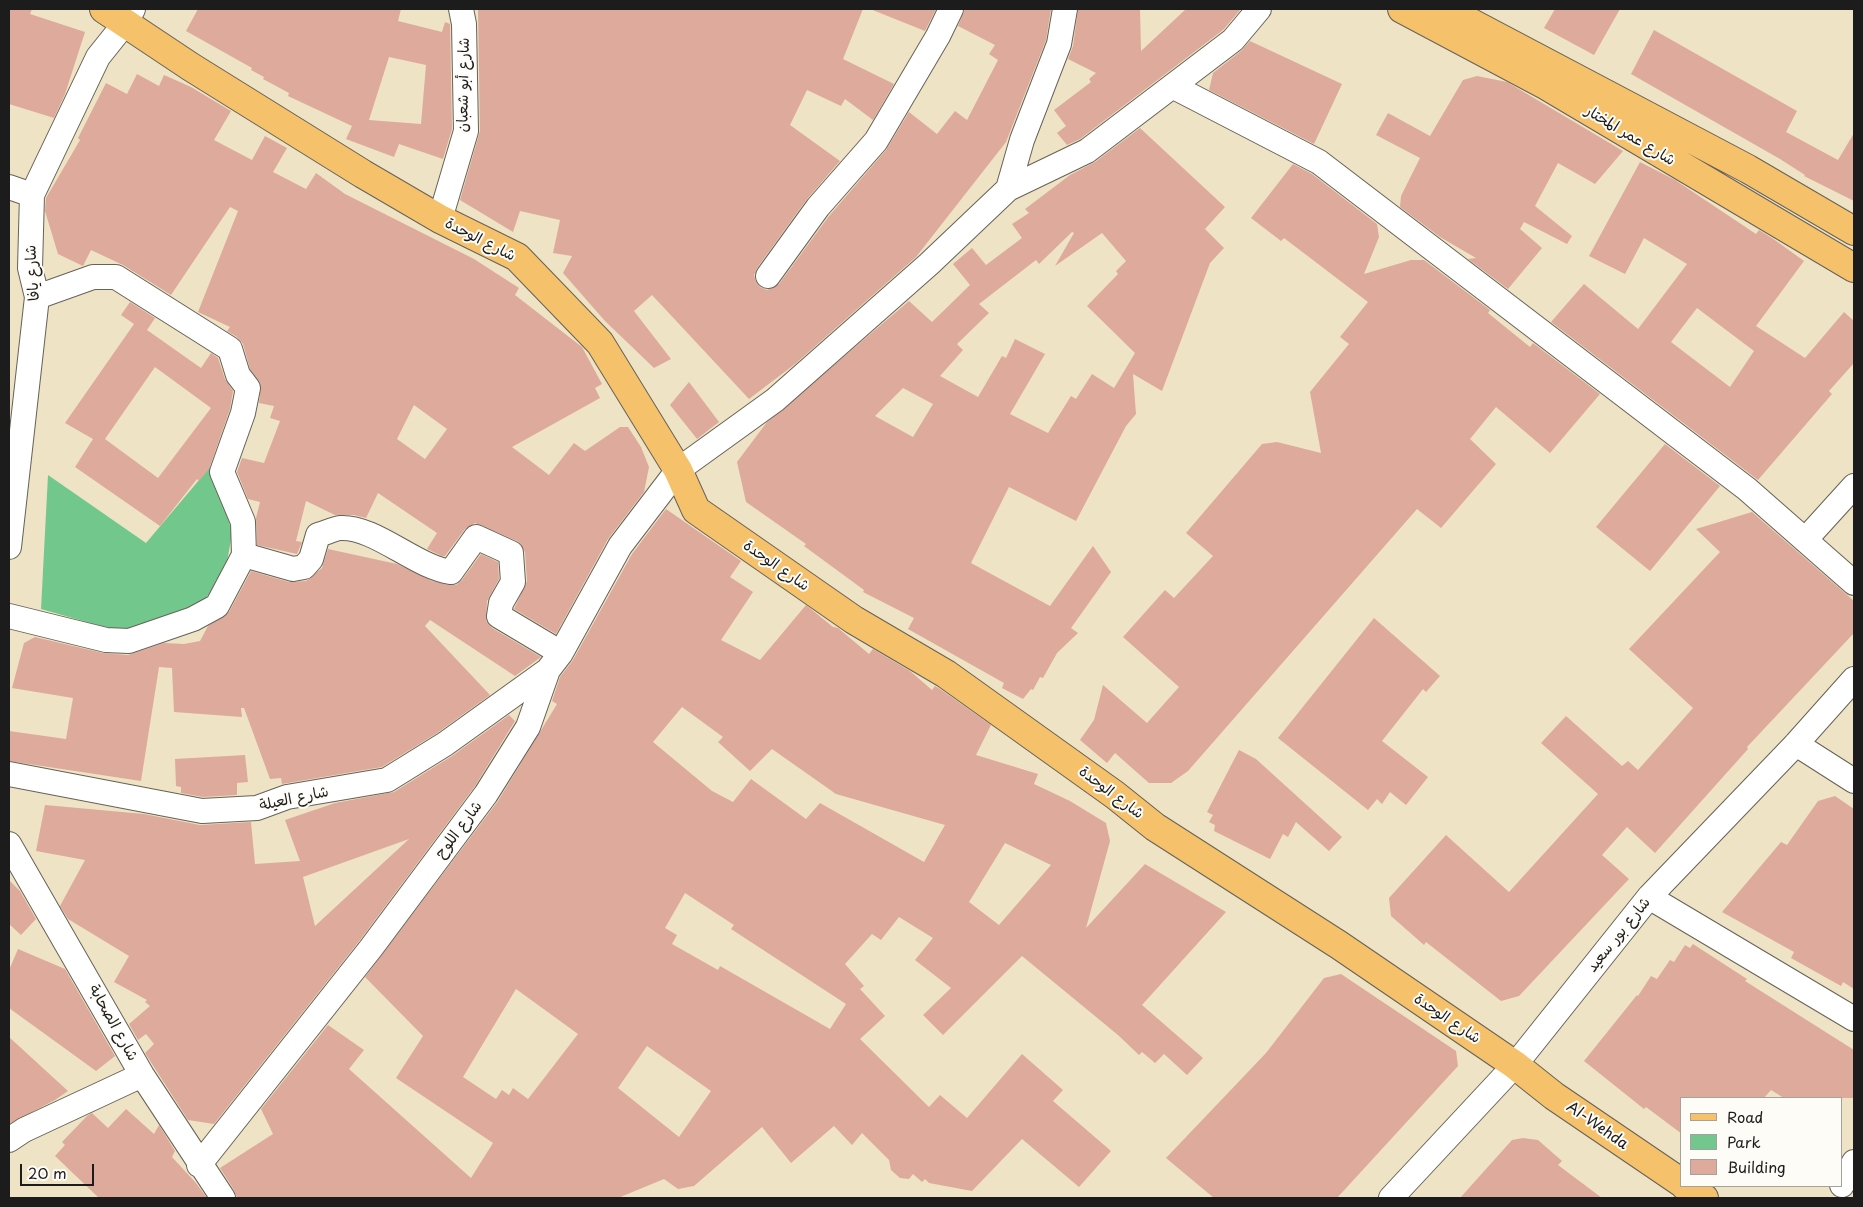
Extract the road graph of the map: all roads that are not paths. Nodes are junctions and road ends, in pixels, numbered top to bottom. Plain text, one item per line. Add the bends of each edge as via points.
1 (461, 9) edge
2 (950, 9) edge
3 (1065, 9) edge
4 (1260, 9) edge
5 (1402, 9) edge
6 (1445, 9) edge
7 (121, 13) edge
8 (1174, 87) junction
9 (9, 187) edge
10 (1008, 189) junction
11 (32, 195) junction
12 (440, 219) junction
13 (1854, 231) edge
14 (1854, 268) edge
15 (768, 276) dead end
16 (37, 297) junction
17 (678, 470) junction
18 (1854, 486) edge
19 (1805, 540) junction
20 (9, 547) edge
21 (244, 555) junction
22 (1854, 583) edge
23 (9, 616) edge
24 (555, 662) junction
25 (1854, 678) edge
26 (1796, 744) junction
27 (9, 774) edge
28 (1854, 781) edge
29 (9, 844) edge
30 (1649, 897) junction
31 (1854, 1019) edge
32 (1515, 1065) junction
33 (142, 1075) junction
34 (9, 1140) edge
35 (1854, 1162) edge
36 (200, 1165) junction
37 (1680, 1182) edge
38 (1843, 1183) edge
39 (1687, 1187) edge
40 (223, 1198) edge
41 (1391, 1198) edge
42 (1704, 1198) edge

1 - 12 street, شارع أبو شعبان via 466,131
2 - 15 street via 938,36 876,140 818,207
3 - 10 street via 1060,44 1022,140
4 - 8 street via 1233,40
5 - 14 main road, شارع عمر المختار via 1547,86
6 - 13 main road, شارع عمر المختار via 1748,169
7 - 11 street, شارع يافا
7 - 12 main road, شارع الوحدة via 192,67
8 - 10 street via 1087,151
8 - 19 street via 1319,162 1747,489
9 - 11 street
10 - 17 street, شارع اللوح via 929,264 775,400
11 - 16 street, شارع يافا via 30,268
12 - 17 main road, شارع الوحدة via 517,257 600,343
16 - 20 street, شارع يافا
16 - 21 street via 93,277 116,277 230,349 238,375 248,388 243,413 222,472 243,522
17 - 24 street, شارع اللوح via 620,546
17 - 32 main road, شارع الوحدة via 696,510 854,620 946,674 1155,826 1340,945
18 - 19 street
19 - 22 street
21 - 23 street via 217,606 193,619 129,640 106,640
21 - 24 street via 293,568 304,567 311,559 318,535 340,528 365,533 437,570 451,572 476,537 511,553 513,582 501,604 499,616
24 - 27 street, شارع العيلة via 445,744 388,780 288,797 257,808 202,811
24 - 36 street, شارع اللوح via 528,727 486,794 371,948
25 - 26 street, شارع بور سعيد
26 - 28 street
26 - 30 street, شارع بور سعيد
29 - 33 street, شارع الصحابة
30 - 31 street
30 - 32 street, شارع بور سعيد
32 - 37 main road, Al-Wehda via 1554,1096
32 - 41 street, شارع بور سعيد
33 - 34 street
33 - 36 street, شارع الصحابة
35 - 38 street
36 - 40 street, شارع الصحابة
39 - 42 main road

